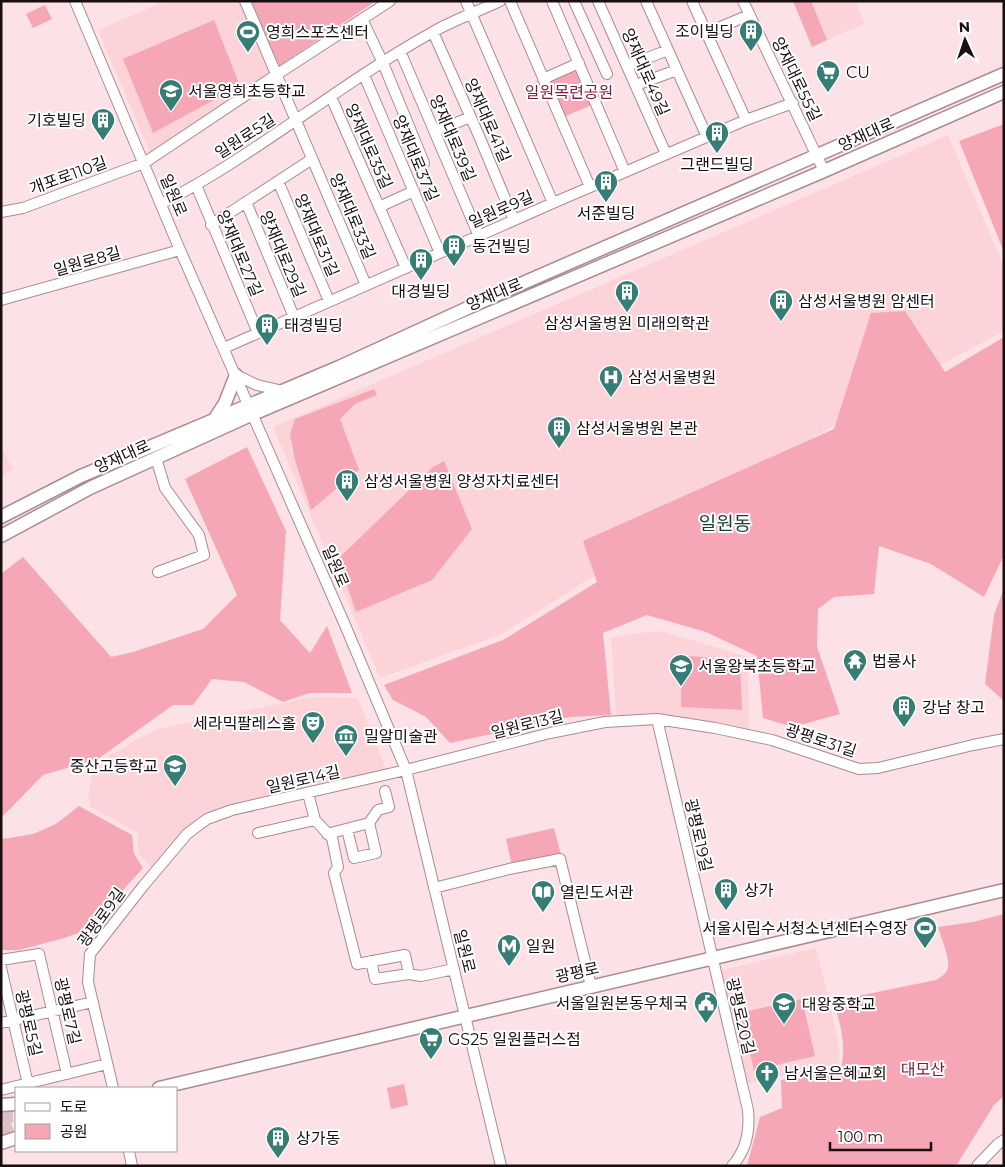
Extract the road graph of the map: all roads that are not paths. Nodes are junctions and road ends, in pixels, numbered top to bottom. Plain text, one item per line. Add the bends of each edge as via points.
1 (74, 1) edge
2 (244, 1) edge
3 (390, 1) edge
4 (466, 1) edge
5 (500, 1) edge
6 (510, 1) edge
7 (552, 1) edge
8 (574, 1) edge
9 (598, 1) edge
10 (646, 1) edge
11 (692, 1) edge
12 (743, 1) edge
13 (471, 14) junction
14 (749, 14) junction
15 (362, 19) junction
16 (433, 32) junction
17 (706, 33) junction
18 (668, 50) junction
19 (400, 51) junction
20 (383, 62) junction
21 (579, 63) junction
22 (627, 66) junction
23 (677, 70) junction
24 (276, 74) junction
25 (607, 74) dead end
26 (1004, 74) edge
27 (364, 75) junction
28 (543, 79) junction
29 (636, 85) junction
30 (1004, 92) edge
31 (331, 98) junction
32 (793, 103) junction
33 (470, 117) junction
34 (746, 120) junction
35 (296, 121) junction
36 (435, 132) junction
37 (707, 137) junction
38 (666, 154) junction
39 (817, 156) junction
40 (312, 159) junction
41 (424, 162) dead end
42 (144, 163) junction
43 (824, 170) junction
44 (625, 172) junction
45 (278, 181) junction
46 (196, 186) junction
47 (590, 187) junction
48 (414, 191) junction
49 (246, 202) junction
50 (553, 203) junction
51 (161, 204) junction
52 (379, 207) junction
53 (1, 212) edge
54 (514, 220) junction
55 (211, 225) junction
56 (479, 236) junction
57 (180, 250) junction
58 (440, 252) junction
59 (406, 268) junction
60 (366, 285) junction
61 (1, 300) edge
62 (329, 301) junction
63 (294, 317) junction
64 (258, 333) junction
65 (224, 348) junction
66 (236, 375) junction
67 (283, 391) junction
68 (252, 410) junction
69 (214, 420) junction
70 (156, 458) junction
71 (1, 517) edge
72 (1, 536) edge
73 (158, 572) dead end
74 (657, 719) junction
75 (1004, 739) edge
76 (406, 770) junction
77 (385, 791) dead end
78 (308, 793) junction
79 (207, 819) joint
80 (315, 820) junction
81 (370, 823) junction
82 (347, 829) junction
83 (258, 833) dead end
84 (328, 834) junction
85 (434, 888) junction
86 (1004, 890) edge
87 (712, 957) junction
88 (1, 960) edge
89 (371, 961) junction
90 (1, 968) edge
91 (454, 969) junction
92 (409, 974) junction
93 (591, 986) junction
94 (93, 1002) junction
95 (53, 1012) junction
96 (465, 1016) junction
97 (13, 1020) junction
98 (1, 1023) edge
99 (107, 1064) junction
100 (68, 1074) junction
101 (28, 1084) junction
102 (113, 1087) edge
103 (163, 1087) edge
104 (1, 1090) edge
105 (15, 1104) edge
106 (1, 1106) edge
107 (15, 1138) edge
108 (1004, 1140) edge
109 (1, 1143) edge
110 (129, 1152) edge
111 (132, 1166) edge
112 (501, 1166) edge
113 (732, 1166) edge
114 (977, 1166) edge

1 - 42 street, 일원로
2 - 24 street, 양재대로33길
3 - 15 street, 개포로110길
4 - 13 street
5 - 13 street, 일원로5길
6 - 28 street
7 - 21 street
8 - 25 street
9 - 22 street, 양재대로49길
10 - 18 street
11 - 17 street
12 - 14 street, 양재대로55길
13 - 16 street, 일원로5길
13 - 50 street
14 - 17 street
14 - 32 street, 양재대로55길
15 - 20 street
15 - 24 street, 개포로110길
16 - 19 street, 일원로5길
16 - 33 street, 양재대로41길
17 - 34 street
18 - 22 street
18 - 23 street
19 - 20 street, 일원로5길
19 - 36 street, 양재대로39길
20 - 27 street, 일원로5길
20 - 41 street
21 - 28 street
21 - 44 street
22 - 29 street, 양재대로49길
23 - 29 street
23 - 37 street
24 - 35 street, 양재대로33길
24 - 42 street, 개포로110길
26 - 39 main road, 양재대로
27 - 31 street, 일원로5길
27 - 48 street, 양재대로37길
28 - 47 street
29 - 38 street, 양재대로49길
30 - 43 main road, 양재대로
31 - 35 street, 일원로5길
31 - 52 street, 양재대로35길
32 - 34 street, 일원로9길
32 - 39 street, 양재대로55길
33 - 36 street
33 - 54 street, 양재대로41길
34 - 37 street, 일원로9길
35 - 40 street, 양재대로33길
35 - 46 street, 일원로5길
36 - 56 street, 양재대로39길
37 - 38 street, 일원로9길
38 - 44 street, 일원로9길
39 - 43 street, 양재대로55길
39 - 67 main road, 양재대로
40 - 45 street, 양재대로33길
40 - 60 street, 양재대로33길
42 - 51 street, 일원로
42 - 53 street, 개포로110길 via 23,208
43 - 68 main road, 양재대로
44 - 47 street, 일원로9길
45 - 49 street, 양재대로33길
45 - 62 street, 양재대로31길
46 - 51 street, 일원로5길
46 - 55 street, 양재대로27길
47 - 50 street, 일원로9길
48 - 52 street, 양재대로35길
48 - 58 street, 양재대로37길
49 - 55 street, 양재대로33길
49 - 63 street, 양재대로29길
50 - 54 street, 일원로9길
51 - 57 street, 일원로
52 - 59 street, 양재대로35길
54 - 56 street, 일원로9길
55 - 64 street, 양재대로27길
56 - 58 street, 일원로9길
57 - 61 street, 일원로8길
57 - 65 street, 일원로
58 - 59 street, 일원로9길
59 - 60 street, 일원로9길
60 - 62 street, 일원로9길
62 - 63 street, 일원로9길
63 - 64 street, 일원로9길
64 - 65 street, 일원로9길
65 - 66 street, 일원로
66 - 67 street
66 - 68 street, 일원로
66 - 69 main road
67 - 68 main road, 양재대로
68 - 69 main road, 양재대로
68 - 70 main road, 양재대로
68 - 76 street, 일원로
69 - 71 main road, 양재대로 via 81,476
70 - 72 main road, 양재대로 via 90,488
70 - 73 street via 165,488 199,535 204,555
74 - 75 street, 광평로31길 via 772,740 860,768 878,768
74 - 76 street, 일원로13길 via 605,722 550,733
74 - 87 street, 광평로19길
76 - 78 street, 일원로14길
76 - 85 street, 일원로
77 - 81 street via 389,807 378,810
78 - 79 street, 일원로14길
78 - 80 street
79 - 94 street, 광평로9길 via 187,834 90,954 88,982
80 - 83 street
80 - 84 street
81 - 82 street
81 - 82 street via 376,853 354,858
82 - 84 street
84 - 89 street via 332,838 338,866 334,873 357,964
85 - 91 street, 일원로
85 - 93 street via 560,859
86 - 87 main road, 광평로
87 - 93 main road, 광평로
87 - 113 street, 광평로20길 via 749,1117 748,1137
88 - 95 street, 광평로7길 via 39,954
89 - 92 street via 375,979
89 - 92 street via 405,955
90 - 97 street, 광평로5길
91 - 92 street via 421,976
91 - 96 street, 일원로
93 - 96 main road, 광평로
94 - 95 street
94 - 99 street, 광평로9길
95 - 97 street
95 - 100 street, 광평로7길
96 - 103 main road, 광평로
96 - 112 street, 일원로
97 - 98 street
97 - 101 street, 광평로5길
99 - 100 street
99 - 102 street, 광평로9길
100 - 101 street
101 - 104 street
105 - 106 main road
107 - 109 main road
108 - 114 street
110 - 111 street

